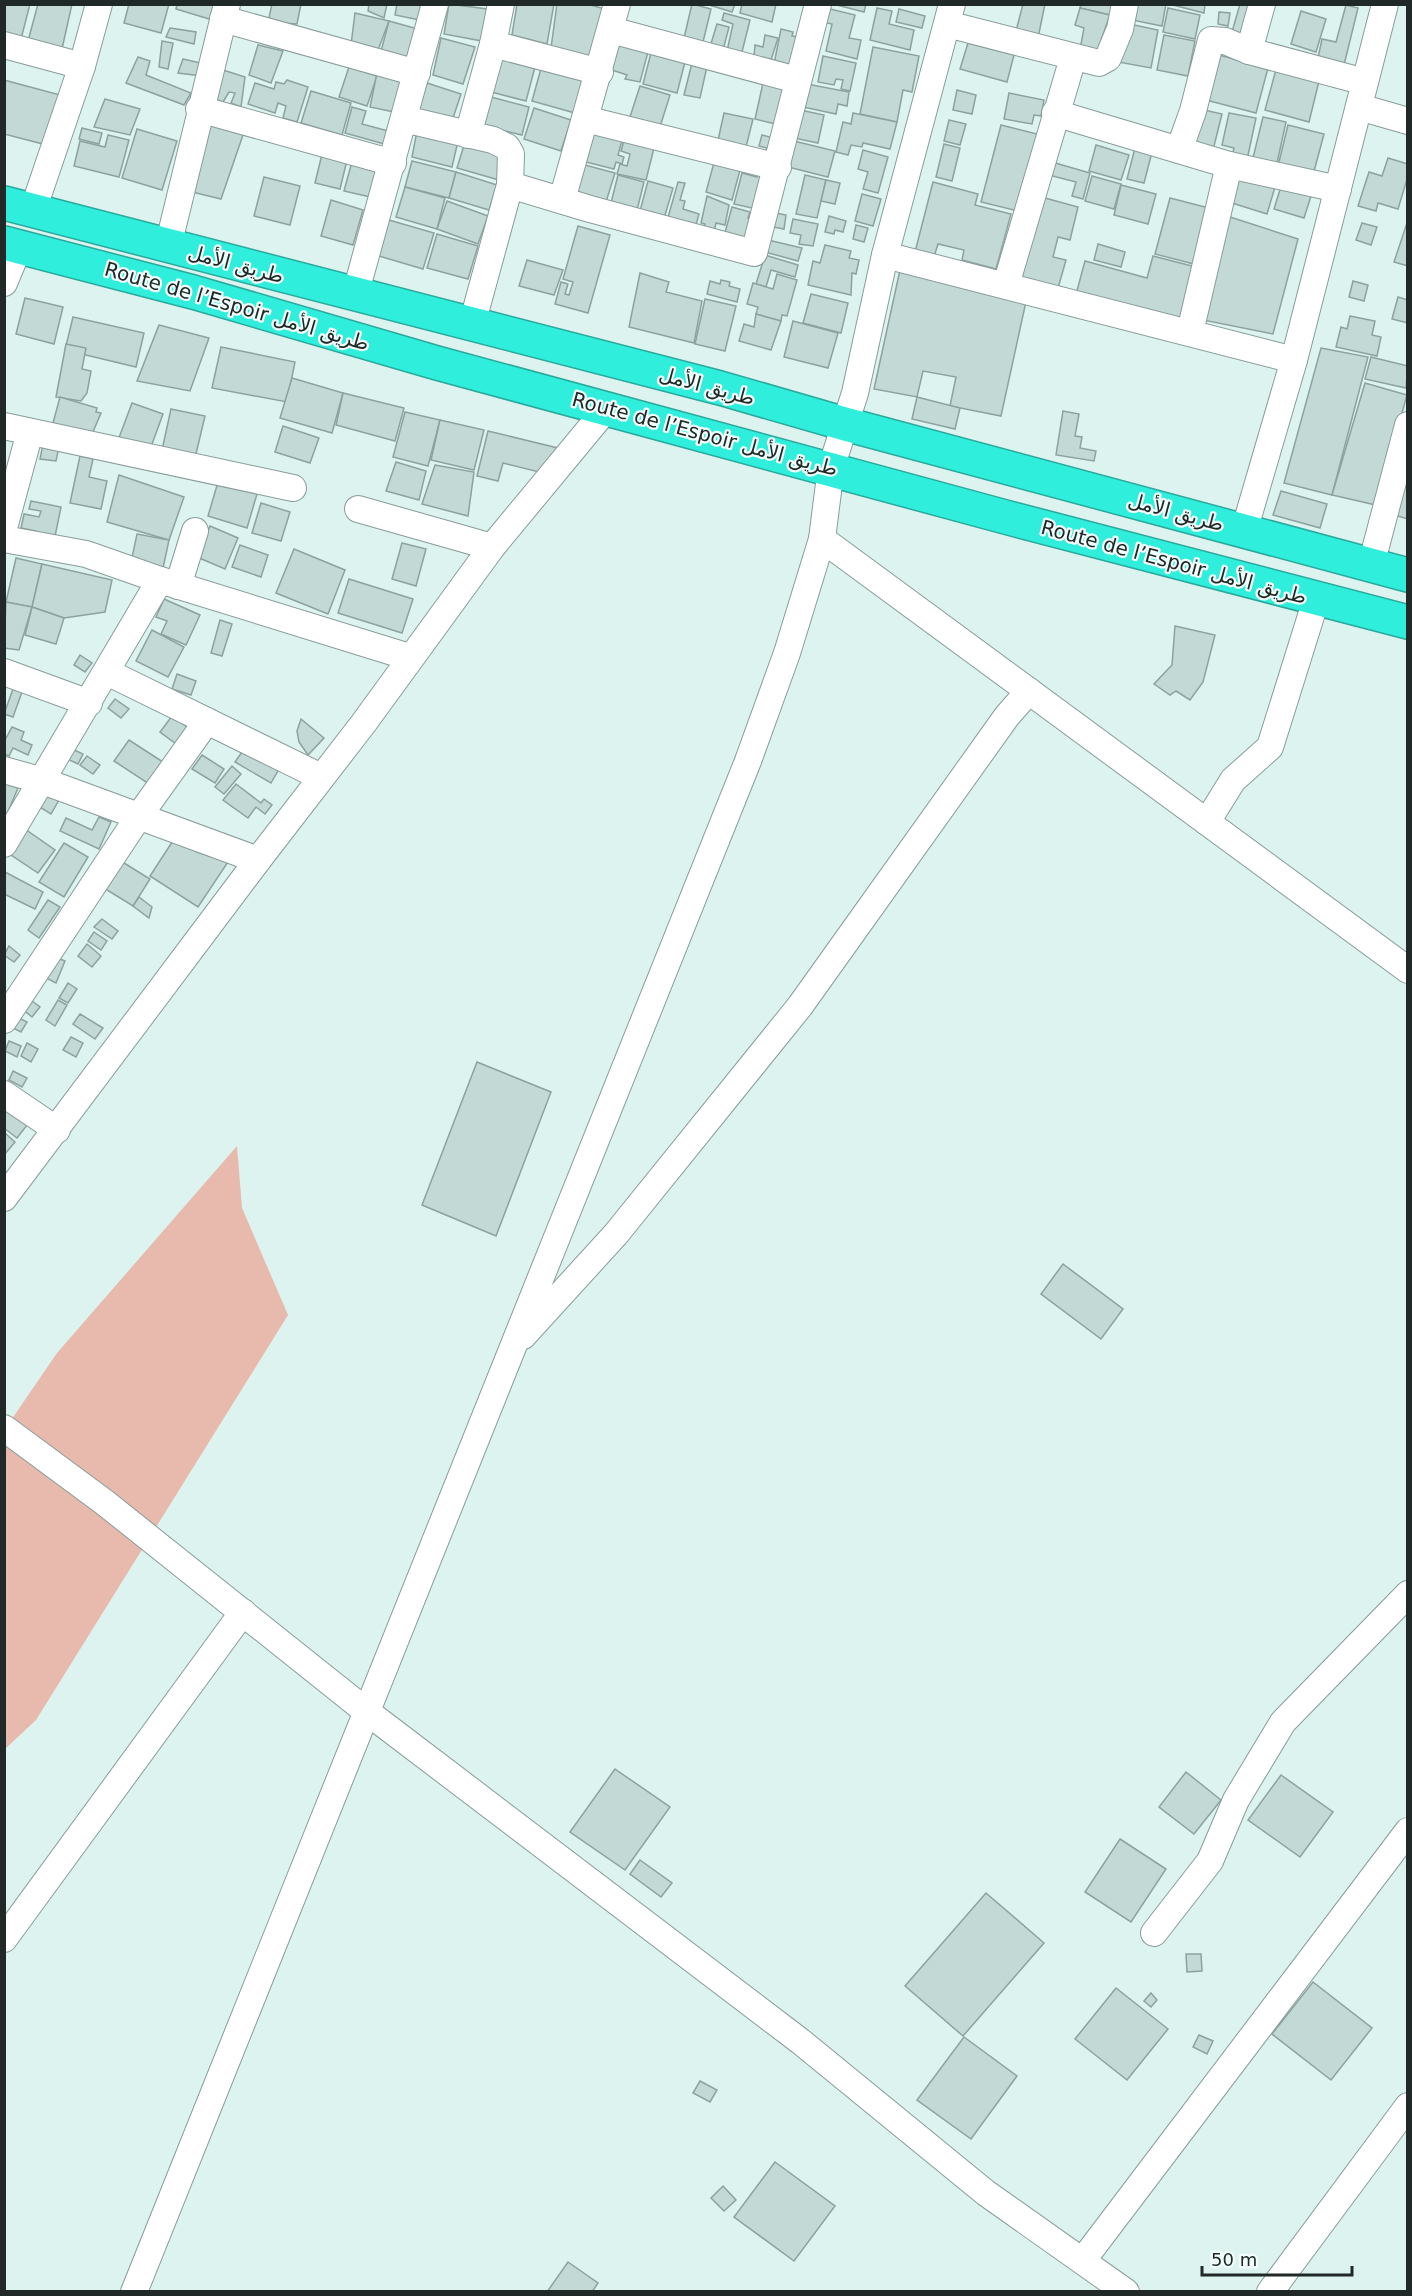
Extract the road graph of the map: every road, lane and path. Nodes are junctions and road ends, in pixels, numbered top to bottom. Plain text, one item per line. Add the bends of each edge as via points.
1 (99, 4) edge
2 (435, 4) edge
3 (501, 4) edge
4 (617, 4) edge
5 (818, 4) edge
6 (1125, 4) edge
7 (1262, 4) edge
8 (1385, 4) edge
9 (225, 12) edge
10 (949, 14) edge
11 (611, 30) junction
12 (493, 44) junction
13 (4, 45) edge
14 (1249, 51) junction
15 (1073, 58) junction
16 (82, 66) junction
17 (600, 72) junction
18 (417, 73) junction
19 (797, 80) junction
20 (1365, 82) junction
21 (1359, 107) junction
22 (199, 109) junction
23 (1055, 113) junction
24 (404, 119) junction
25 (585, 119) junction
26 (1407, 121) edge
27 (468, 135) junction
28 (1179, 150) junction
29 (393, 163) junction
30 (1229, 165) junction
31 (778, 167) junction
32 (510, 185) junction
33 (1338, 189) junction
34 (562, 200) junction
35 (19, 206) edge
36 (12, 245) edge
37 (168, 246) junction
38 (885, 255) junction
39 (4, 283) edge
40 (1006, 285) junction
41 (355, 295) junction
42 (472, 324) junction
43 (1190, 332) junction
44 (1294, 360) junction
45 (607, 408) junction
46 (845, 424) junction
47 (4, 426) edge
48 (1407, 427) edge
49 (30, 432) junction
50 (831, 468) junction
51 (293, 488) dead end
52 (358, 509) dead end
53 (4, 528) edge
54 (195, 531) dead end
55 (1244, 531) junction
56 (4, 539) edge
57 (822, 539) junction
58 (492, 547) junction
59 (1371, 565) junction
60 (1407, 575) edge
61 (169, 583) junction
62 (1316, 600) junction
63 (1407, 621) edge
64 (410, 657) junction
65 (4, 672) edge
66 (106, 672) junction
67 (1029, 691) junction
68 (89, 703) junction
69 (207, 721) junction
70 (4, 770) edge
71 (321, 777) junction
72 (43, 781) junction
73 (139, 816) junction
74 (1207, 822) junction
75 (4, 844) edge
76 (258, 860) junction
77 (1407, 970) edge
78 (4, 1020) edge
79 (4, 1094) edge
80 (57, 1130) junction
81 (4, 1198) edge
82 (513, 1347) junction
83 (4, 1428) edge
84 (1407, 1594) edge
85 (243, 1612) junction
86 (366, 1712) junction
87 (1407, 1831) edge
88 (1154, 1933) dead end
89 (4, 1939) edge
90 (1407, 2106) edge
91 (1083, 2260) junction
92 (134, 2292) edge
93 (1126, 2292) edge
94 (1270, 2292) edge

1 - 16 street
2 - 18 street
3 - 12 street
4 - 11 street
5 - 19 street
6 - 15 street via 1108,58 1093,63
7 - 14 street
8 - 20 street
9 - 18 street
9 - 22 street
10 - 15 street
10 - 38 street
11 - 17 street
11 - 19 street
12 - 17 street
12 - 27 street
13 - 16 street
14 - 20 street
14 - 28 street via 1212,40
15 - 23 street
16 - 35 street
17 - 25 street
18 - 24 street
19 - 31 street
20 - 21 street
21 - 26 street
21 - 33 street
22 - 29 street
22 - 37 street
23 - 28 street
23 - 40 street
24 - 27 street
24 - 29 street
25 - 31 street
25 - 34 street
27 - 32 street via 507,147 513,163
28 - 30 street
29 - 41 street
30 - 33 street
30 - 43 street
31 - 34 street via 754,253
32 - 34 street
32 - 42 street
33 - 44 street
35 - 37 highway, طريق الأمل
36 - 39 street
36 - 45 highway, Route de l’Espoir طريق الأمل
37 - 41 highway, طريق الأمل
38 - 40 street
38 - 46 street
40 - 43 street
41 - 42 highway, طريق الأمل
42 - 46 highway, طريق الأمل
43 - 44 street
44 - 55 street
45 - 50 highway, Route de l’Espoir طريق الأمل
45 - 58 street
46 - 50 street
46 - 55 highway, طريق الأمل
47 - 49 street
48 - 59 street
49 - 51 street
49 - 53 street
50 - 57 street
50 - 62 highway, Route de l’Espoir طريق الأمل
52 - 58 street
54 - 61 street
55 - 59 highway, طريق الأمل
56 - 61 street via 86,554
57 - 67 street
57 - 82 street via 748,761
58 - 64 street
59 - 60 highway, طريق الأمل
61 - 64 street
61 - 66 street
62 - 63 highway, Route de l’Espoir طريق الأمل
62 - 74 street via 1270,747 1233,780
64 - 71 street
65 - 68 street
66 - 68 street
66 - 69 street
67 - 74 street
67 - 82 street via 1007,716 800,1006 616,1234
68 - 72 street
69 - 71 street
69 - 73 street
70 - 72 street
71 - 76 street
72 - 73 street
72 - 75 street
73 - 76 street
73 - 78 street
74 - 77 street
76 - 80 street
79 - 80 street
80 - 81 street
82 - 86 street
83 - 85 street
84 - 88 street via 1283,1722 1236,1800 1210,1861
85 - 86 street
85 - 89 street
86 - 91 street via 800,2041 986,2193
86 - 92 street
87 - 91 street
90 - 94 street
91 - 93 street

